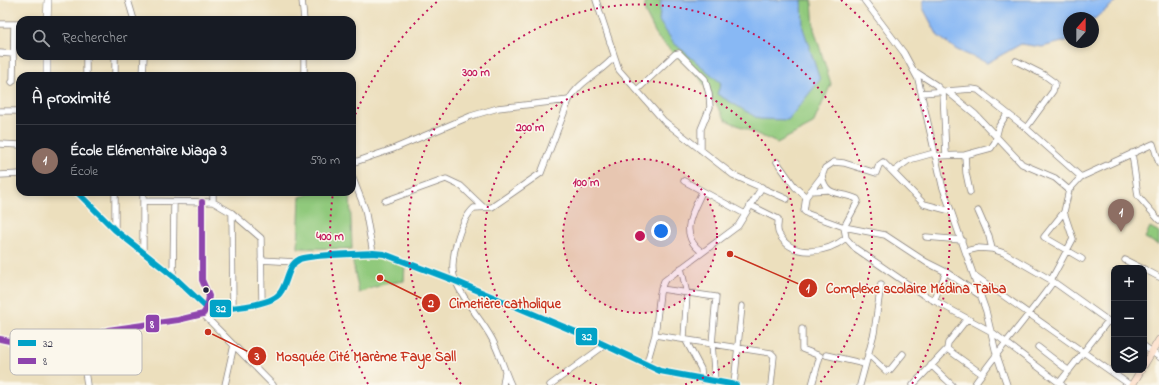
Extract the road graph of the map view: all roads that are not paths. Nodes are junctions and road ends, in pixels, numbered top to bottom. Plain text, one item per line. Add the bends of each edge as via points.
1 (48, 0) edge
2 (128, 0) edge
3 (302, 0) edge
4 (596, 0) edge
5 (864, 0) edge
6 (47, 16) edge
7 (133, 16) edge
8 (304, 16) edge
9 (0, 24) edge
10 (16, 24) edge
11 (16, 32) edge
12 (0, 54) edge
13 (13, 54) junction
14 (614, 57) junction
15 (47, 60) edge
16 (86, 60) edge
17 (115, 60) edge
18 (144, 60) edge
19 (304, 60) edge
20 (1016, 61) dead end
21 (47, 72) edge
22 (86, 72) edge
23 (115, 72) edge
24 (144, 72) edge
25 (304, 72) edge
26 (915, 72) junction
27 (12, 82) dead end
28 (637, 90) junction
29 (946, 92) junction
30 (922, 93) junction
31 (569, 100) junction
32 (0, 111) edge
33 (16, 111) edge
34 (1007, 114) junction
35 (1026, 128) junction
36 (996, 138) junction
37 (0, 144) edge
38 (16, 144) edge
39 (701, 150) junction
40 (1132, 153) junction
41 (935, 154) junction
42 (946, 155) junction
43 (965, 155) junction
44 (356, 162) edge
45 (777, 162) dead end
46 (1159, 163) edge
47 (893, 172) junction
48 (16, 174) edge
49 (0, 175) edge
50 (822, 176) junction
51 (1081, 177) junction
52 (684, 181) dead end
53 (356, 186) edge
54 (762, 187) junction
55 (828, 190) junction
56 (1069, 190) junction
57 (810, 191) junction
58 (702, 192) junction
59 (970, 192) dead end
60 (81, 196) edge
61 (115, 196) edge
62 (143, 196) edge
63 (213, 196) edge
64 (806, 197) junction
65 (787, 199) dead end
66 (143, 201) junction
67 (385, 201) dead end
68 (174, 202) junction
69 (202, 202) junction
70 (213, 202) junction
71 (750, 205) junction
72 (483, 207) junction
73 (951, 211) junction
74 (978, 211) dead end
75 (1064, 212) junction
76 (232, 213) junction
77 (745, 214) junction
78 (1159, 220) edge
79 (844, 228) junction
80 (115, 230) junction
81 (926, 237) dead end
82 (846, 238) junction
83 (962, 240) junction
84 (992, 248) junction
85 (1067, 250) junction
86 (966, 251) junction
87 (143, 252) junction
88 (702, 252) junction
89 (373, 253) junction
90 (1082, 259) dead end
91 (261, 260) junction
92 (1125, 260) dead end
93 (296, 262) junction
94 (1135, 265) edge
95 (681, 268) junction
96 (1147, 271) edge
97 (946, 272) junction
98 (973, 275) junction
99 (173, 276) junction
100 (1159, 277) edge
101 (455, 281) junction
102 (1052, 281) junction
103 (881, 284) dead end
104 (661, 289) junction
105 (687, 294) junction
106 (981, 296) junction
107 (934, 301) junction
108 (262, 302) junction
109 (742, 306) dead end
110 (233, 308) junction
111 (205, 311) junction
112 (1030, 314) junction
113 (967, 319) junction
114 (1108, 321) junction
115 (1111, 323) edge
116 (115, 329) edge
117 (802, 329) dead end
118 (992, 332) junction
119 (655, 335) junction
120 (0, 339) edge
121 (685, 340) junction
122 (1159, 340) edge
123 (10, 341) edge
124 (1006, 342) junction
125 (712, 344) junction
126 (234, 345) junction
127 (605, 345) junction
128 (1038, 347) dead end
129 (738, 348) junction
130 (947, 348) junction
131 (1147, 348) edge
132 (1152, 352) junction
133 (996, 353) junction
134 (1083, 353) junction
135 (868, 354) junction
136 (903, 354) dead end
137 (826, 355) dead end
138 (1159, 357) edge
139 (1147, 360) edge
140 (865, 364) junction
141 (931, 365) junction
142 (646, 366) junction
143 (1069, 370) junction
144 (505, 371) junction
145 (1139, 373) edge
146 (982, 374) junction
147 (85, 375) edge
148 (702, 380) junction
149 (719, 383) edge
150 (1058, 384) edge
151 (87, 385) edge
152 (225, 385) edge
153 (273, 385) edge
154 (503, 385) edge
155 (511, 385) edge
156 (550, 385) edge
157 (735, 385) edge
158 (771, 385) edge
159 (812, 385) edge
160 (860, 385) edge
161 (913, 385) edge
162 (952, 385) edge
163 (974, 385) edge
164 (1007, 385) edge
165 (1131, 385) edge

1 - 6 street
2 - 7 street
3 - 8 street
4 - 14 street
5 - 26 street via 904,53
9 - 10 street
11 - 13 street
12 - 13 street
13 - 27 street
14 - 28 street via 619,70
14 - 31 street via 604,68 575,89
15 - 21 street
16 - 22 street
17 - 23 street
18 - 24 street
19 - 25 street
20 - 35 street via 1055,83 1053,91
26 - 29 street
26 - 30 street
28 - 39 street via 664,121
28 - 39 street via 679,53 702,76 709,94 710,107 701,130
29 - 30 street
29 - 34 street via 975,89
29 - 36 street via 975,114
29 - 42 street
30 - 41 street
31 - 44 street via 498,108 471,116
31 - 72 street via 541,173 492,206
32 - 33 street
34 - 35 street
34 - 36 street via 999,126
35 - 51 street
36 - 43 street via 994,147
36 - 56 street via 1022,164 1055,178
37 - 38 street
39 - 54 street via 734,175
40 - 46 street via 1153,144
40 - 51 street
40 - 78 street via 1138,196
41 - 42 street
41 - 47 street via 909,160
41 - 73 street
42 - 43 street
43 - 59 street
45 - 64 street via 795,187
47 - 50 street via 883,162 876,173 834,162 825,168
47 - 73 street via 924,204
48 - 49 street
50 - 55 street via 824,186
50 - 57 street
51 - 56 street
52 - 58 street
53 - 89 street via 365,209
54 - 65 street
54 - 71 street
55 - 57 street
55 - 79 street via 858,201
56 - 75 street
57 - 64 street
58 - 77 street
58 - 88 street via 694,207 688,233 694,247
60 - 80 street
61 - 80 street
62 - 66 street
63 - 70 street
64 - 79 street via 804,211
66 - 68 street
66 - 87 street
67 - 72 street via 446,179 461,186
68 - 69 street
68 - 99 street
69 - 70 street
69 - 111 street via 202,280 208,293
70 - 76 street
71 - 77 street
71 - 82 street via 778,219 777,228 780,236 789,246 800,250 819,250
72 - 101 street via 474,208 469,212 458,233
73 - 83 street
74 - 84 street
75 - 85 street via 1073,239
75 - 85 street via 1044,237
76 - 91 street via 261,238
76 - 110 street
77 - 88 street via 738,226
79 - 82 street
79 - 97 street via 885,235
80 - 87 street
81 - 83 street
82 - 107 street via 855,248
83 - 86 street
84 - 86 street
84 - 102 street
85 - 90 street
85 - 102 street
86 - 98 street
87 - 99 street
88 - 95 street
89 - 93 street via 306,257
89 - 101 street via 394,257
91 - 93 street
91 - 108 street
92 - 94 street
93 - 108 street via 281,292 275,298
95 - 104 street via 664,281
95 - 105 street
96 - 100 street
97 - 106 street
97 - 107 street
98 - 106 street
98 - 112 street
99 - 111 street
101 - 127 street
101 - 144 street via 493,341
102 - 112 street
102 - 114 street
103 - 135 street via 874,333
104 - 105 street
104 - 119 street
105 - 121 street
105 - 125 street via 716,297
106 - 118 street
107 - 113 street
108 - 110 street
109 - 129 street
110 - 111 street
111 - 116 street via 178,320
111 - 126 street
112 - 124 street
112 - 134 street
113 - 118 street
113 - 130 street via 948,343
114 - 115 street
114 - 134 street
117 - 159 street via 802,349 820,356
118 - 124 street
118 - 133 street
119 - 121 street
119 - 142 street
120 - 123 street
121 - 125 street
121 - 148 street via 701,369
122 - 132 main road
124 - 133 street
124 - 150 street
125 - 129 street
125 - 149 street
126 - 152 street
126 - 153 street
127 - 142 street
127 - 156 street
128 - 143 street
129 - 157 street
129 - 158 street via 766,352 774,356
130 - 141 street
130 - 146 street
131 - 132 street
132 - 138 street
132 - 139 main road
133 - 146 street
133 - 164 street
134 - 143 street
134 - 165 street
135 - 136 street via 886,371 890,370
135 - 140 street
137 - 140 street
140 - 160 street
141 - 161 street
141 - 162 street
142 - 148 street
143 - 150 street
144 - 154 street
144 - 155 street
145 - 165 main road
146 - 163 street
147 - 151 street
148 - 149 street
149 - 157 street

